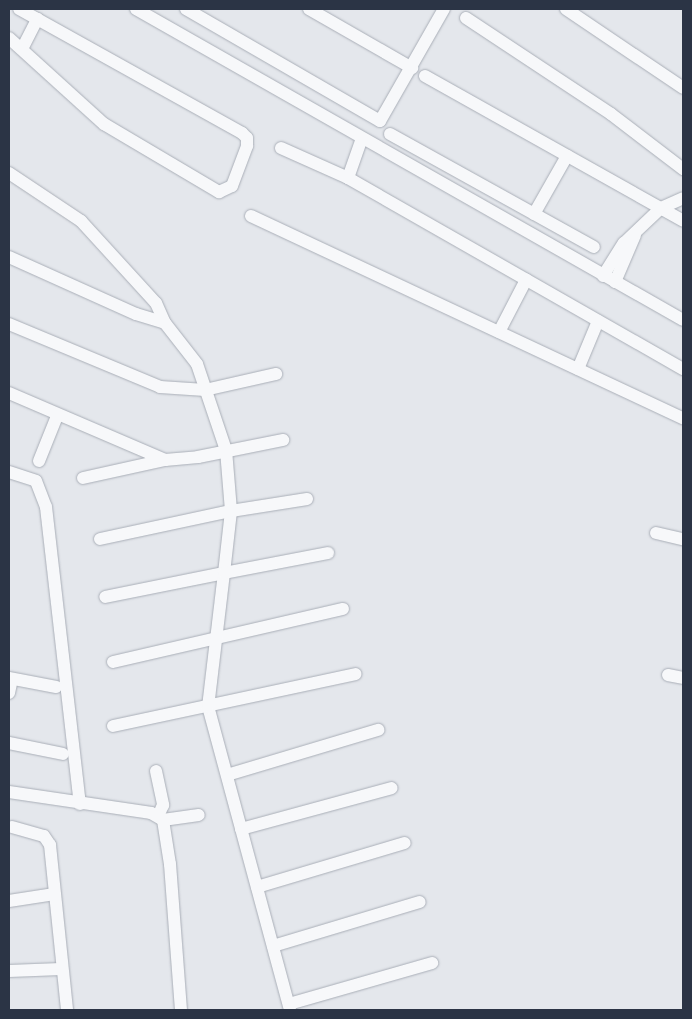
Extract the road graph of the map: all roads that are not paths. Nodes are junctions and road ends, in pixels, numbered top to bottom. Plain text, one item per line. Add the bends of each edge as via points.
1 (19, 9) edge
2 (136, 9) edge
3 (186, 9) edge
4 (309, 9) edge
5 (566, 9) edge
6 (439, 10) edge
7 (202, 13) edge
8 (466, 18) dead end
9 (38, 19) junction
10 (9, 38) edge
11 (22, 49) junction
12 (412, 68) junction
13 (425, 76) dead end
14 (683, 88) edge
15 (390, 134) dead end
16 (362, 138) junction
17 (281, 148) dead end
18 (567, 156) junction
19 (683, 169) edge
20 (9, 173) edge
21 (348, 178) junction
22 (683, 198) edge
23 (661, 208) junction
24 (534, 214) junction
25 (251, 216) dead end
26 (683, 221) edge
27 (594, 247) dead end
28 (9, 257) edge
29 (609, 279) junction
30 (526, 280) junction
31 (683, 320) edge
32 (598, 321) junction
33 (165, 323) junction
34 (9, 324) edge
35 (498, 332) junction
36 (578, 369) junction
37 (683, 369) edge
38 (276, 374) dead end
39 (205, 390) junction
40 (9, 393) edge
41 (57, 416) junction
42 (683, 418) edge
43 (283, 440) dead end
44 (226, 450) junction
45 (165, 460) junction
46 (39, 462) dead end
47 (9, 472) edge
48 (83, 478) dead end
49 (307, 499) dead end
50 (231, 511) junction
51 (656, 532) dead end
52 (100, 539) dead end
53 (683, 539) edge
54 (328, 553) dead end
55 (224, 573) junction
56 (105, 597) dead end
57 (343, 609) dead end
58 (214, 639) junction
59 (113, 662) dead end
60 (355, 674) dead end
61 (668, 675) dead end
62 (683, 678) edge
63 (10, 679) edge
64 (56, 687) dead end
65 (9, 692) edge
66 (208, 707) junction
67 (113, 726) dead end
68 (378, 730) dead end
69 (9, 743) edge
70 (63, 754) dead end
71 (156, 771) dead end
72 (227, 775) junction
73 (392, 788) dead end
74 (9, 792) edge
75 (80, 804) junction
76 (199, 815) dead end
77 (160, 818) junction
78 (12, 827) dead end
79 (241, 828) junction
80 (405, 843) dead end
81 (257, 887) junction
82 (54, 894) junction
83 (9, 901) edge
84 (420, 902) dead end
85 (273, 946) junction
86 (432, 963) dead end
87 (61, 969) junction
88 (9, 971) edge
89 (289, 1007) edge
90 (67, 1010) edge
91 (181, 1010) edge

1 - 9 street
2 - 16 street
3 - 7 street
4 - 12 street
5 - 14 street
6 - 12 street
7 - 12 street via 376,120 384,118
8 - 19 street via 611,114
9 - 11 street
9 - 11 street via 242,133 247,138 247,146 232,186 219,192 104,124
10 - 11 street
13 - 18 street
15 - 24 street
16 - 21 street
16 - 29 street
17 - 21 street
18 - 23 street
18 - 24 street
20 - 33 street via 60,205 98,236 156,303
21 - 30 street
22 - 23 street
23 - 26 street
23 - 29 street via 624,243
24 - 27 street
25 - 35 street
28 - 33 street via 136,314
29 - 31 street
30 - 32 street
30 - 35 street
32 - 36 street
32 - 37 street
33 - 39 street via 197,364
34 - 39 street via 160,387
35 - 36 street
36 - 42 street
38 - 39 street
39 - 44 street
40 - 41 street
41 - 45 street
41 - 46 street
43 - 44 street
44 - 45 street
44 - 50 street
45 - 48 street
47 - 75 street via 36,481 46,507
49 - 50 street
50 - 52 street
50 - 55 street
51 - 53 street
54 - 55 street
55 - 56 street
55 - 58 street
57 - 58 street
58 - 59 street
58 - 66 street
60 - 66 street
61 - 62 street
63 - 64 street
63 - 65 street
66 - 67 street
66 - 72 street
68 - 72 street
69 - 70 street
71 - 77 street via 163,805
72 - 79 street
73 - 79 street
74 - 75 street
75 - 77 street
76 - 77 street
77 - 91 street via 170,864
78 - 82 street via 44,836 50,845
79 - 81 street
80 - 81 street
81 - 85 street
82 - 83 street
82 - 87 street via 61,934
84 - 85 street
85 - 89 street
86 - 89 street
87 - 88 street
87 - 90 street

